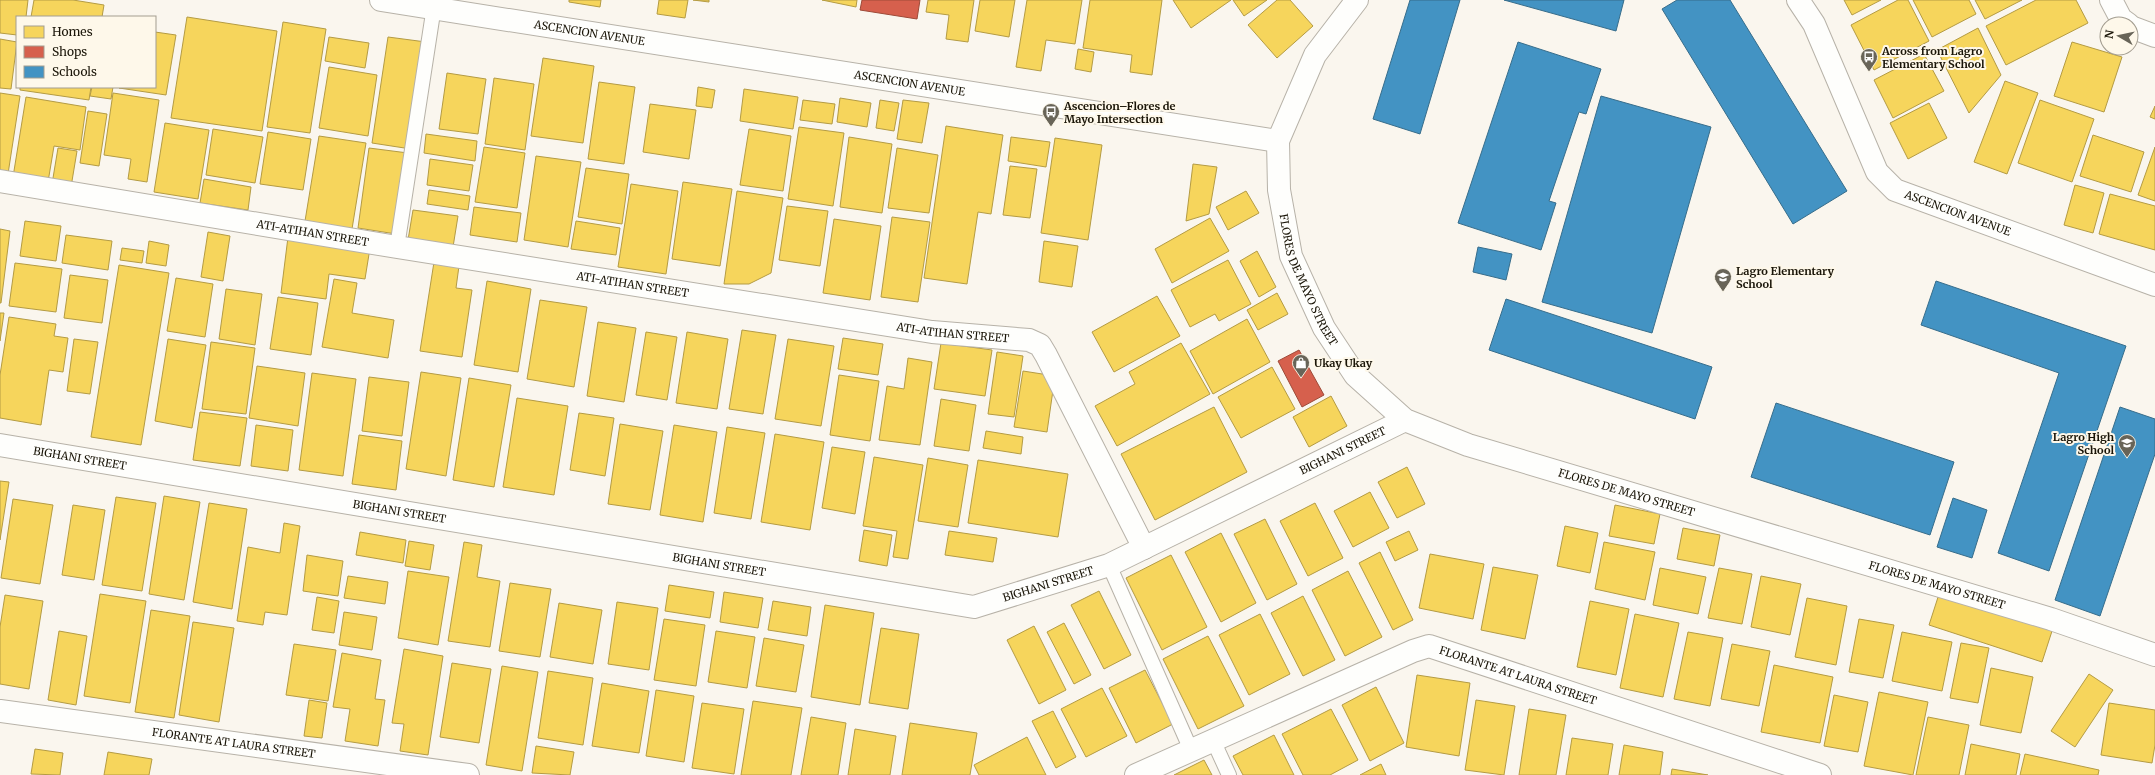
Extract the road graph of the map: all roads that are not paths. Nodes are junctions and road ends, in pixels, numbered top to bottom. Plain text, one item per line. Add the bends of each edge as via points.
1 (381, 0) edge
2 (1357, 0) edge
3 (1798, 0) edge
4 (2111, 0) edge
5 (435, 4) edge
6 (2119, 16) edge
7 (2139, 30) edge
8 (2155, 36) edge
9 (1278, 141) junction
10 (0, 181) edge
11 (397, 247) junction
12 (2155, 285) edge
13 (1405, 420) junction
14 (0, 445) edge
15 (1144, 548) junction
16 (1109, 565) junction
17 (2155, 655) edge
18 (0, 711) edge
19 (1213, 740) junction
20 (1190, 750) junction
21 (468, 775) edge
22 (1136, 775) edge
23 (1229, 775) edge
24 (1820, 775) edge

1 - 5 street, ASCENCION AVENUE
2 - 9 street via 1316,55
3 - 12 street, ASCENCION AVENUE via 1814,24 1877,172 1895,190
4 - 6 street
5 - 9 street, ASCENCION AVENUE
5 - 11 lane
7 - 8 street
9 - 13 street, FLORES DE MAYO STREET via 1279,190 1294,263 1324,328 1355,375
10 - 11 street, ATI-ATIHAN STREET
11 - 15 street, ATI-ATIHAN STREET via 932,332 1030,340 1040,345 1046,355
13 - 15 street, BIGHANI STREET
13 - 17 street, FLORES DE MAYO STREET via 1468,445 2050,619
14 - 16 street, BIGHANI STREET via 974,607
15 - 16 street, BIGHANI STREET
16 - 20 lane
18 - 21 street, FLORANTE AT LAURA STREET
19 - 20 street, FLORANTE AT LAURA STREET
19 - 23 lane
19 - 24 street, FLORANTE AT LAURA STREET via 1429,646
20 - 22 street, FLORANTE AT LAURA STREET

